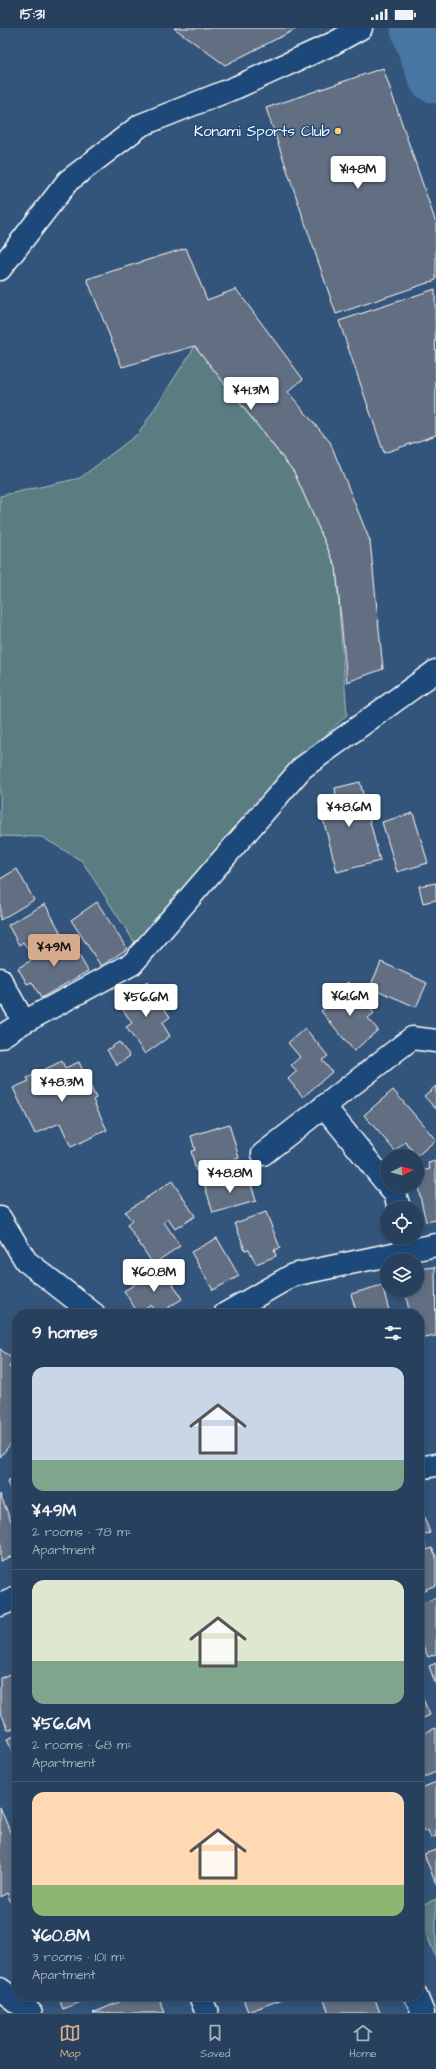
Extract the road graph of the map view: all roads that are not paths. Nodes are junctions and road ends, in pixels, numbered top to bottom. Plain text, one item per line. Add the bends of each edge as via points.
1 (362, 28) edge
2 (0, 269) edge
3 (436, 670) edge
4 (0, 978) edge
5 (24, 1022) junction
6 (0, 1037) edge
7 (436, 1041) edge
8 (324, 1106) junction
9 (263, 1154) dead end
10 (380, 1175) edge
11 (0, 1218) edge
12 (409, 1245) edge
13 (424, 1245) edge
14 (436, 1245) edge
15 (88, 1309) edge
16 (234, 1309) edge
17 (12, 1600) edge
18 (0, 1605) edge
19 (0, 1989) edge
20 (12, 1998) edge
21 (16, 2001) edge
22 (202, 2001) edge
23 (418, 2001) edge
24 (31, 2013) edge
25 (207, 2013) edge
26 (423, 2013) edge

1 - 2 street via 237,87 141,125 68,182
3 - 5 street via 302,768 132,964
4 - 5 street
5 - 6 street
7 - 8 street via 412,1038
8 - 9 street
8 - 10 street
11 - 15 street via 26,1261
12 - 16 street via 293,1275
13 - 14 street
17 - 18 street
19 - 20 street
21 - 24 street
22 - 25 street
23 - 26 street

